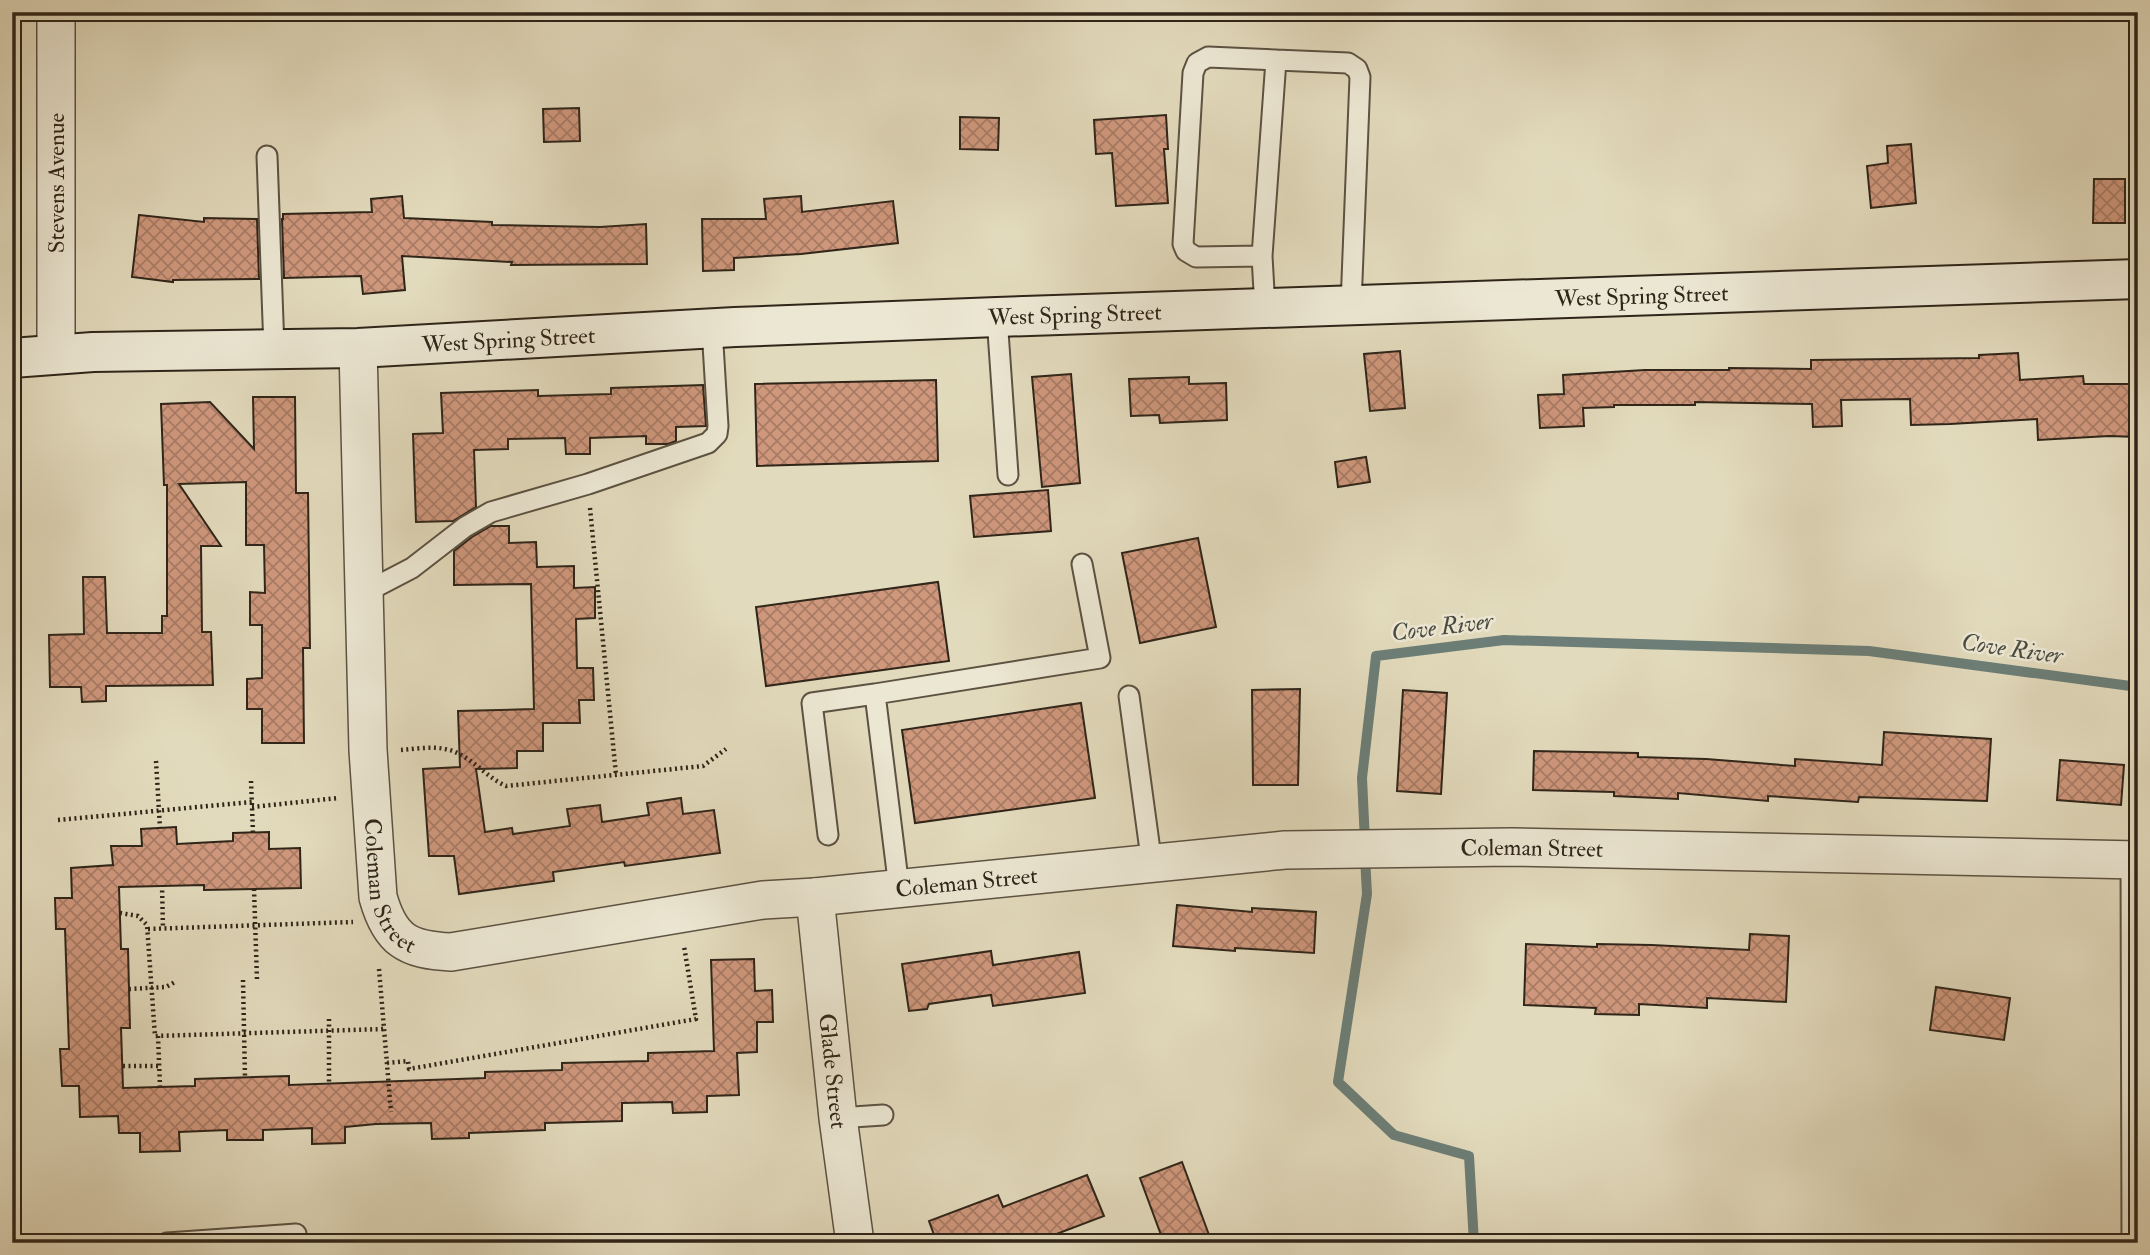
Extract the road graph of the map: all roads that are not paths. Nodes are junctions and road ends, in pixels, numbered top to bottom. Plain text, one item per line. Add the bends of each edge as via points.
1 (56, 12) edge
2 (1276, 60) junction
3 (267, 156) dead end
4 (1262, 256) junction
5 (2138, 279) edge
6 (1351, 306) junction
7 (1265, 309) junction
8 (997, 317) junction
9 (712, 328) junction
10 (358, 348) junction
11 (274, 349) junction
12 (57, 354) junction
13 (12, 358) edge
14 (1008, 475) dead end
15 (1082, 564) dead end
16 (364, 593) junction
17 (875, 694) junction
18 (1129, 696) dead end
19 (828, 835) dead end
20 (2134, 860) edge
21 (1152, 865) junction
22 (899, 888) junction
23 (815, 897) junction
24 (883, 1115) dead end
25 (838, 1118) junction
26 (296, 1234) dead end
27 (167, 1243) edge
28 (855, 1243) edge
29 (2132, 1243) edge

1 - 12 street, Stevens Avenue
2 - 4 lane
2 - 4 lane via 1208,57 1197,63 1194,74 1183,244 1196,257
2 - 6 lane via 1348,63 1360,77
3 - 11 lane
4 - 7 lane
5 - 6 main road, West Spring Street
6 - 7 main road, West Spring Street
7 - 8 main road, West Spring Street
8 - 9 main road, West Spring Street
8 - 14 lane
9 - 10 main road, West Spring Street
9 - 16 lane via 718,426 708,443 491,512 412,568
10 - 11 main road, West Spring Street
10 - 16 street, Coleman Street
11 - 12 main road, West Spring Street
12 - 13 main road, West Spring Street
15 - 17 lane via 1100,658
16 - 23 street, Coleman Street via 378,897 383,917 395,935 430,951 451,952 763,900
17 - 19 lane via 811,703
17 - 22 lane
18 - 21 lane
20 - 21 street, Coleman Street via 1525,848 1285,850
20 - 29 lane
21 - 22 street, Coleman Street
22 - 23 street, Coleman Street
23 - 25 street, Glade Street
24 - 25 lane
25 - 28 street, Glade Street
26 - 27 lane

